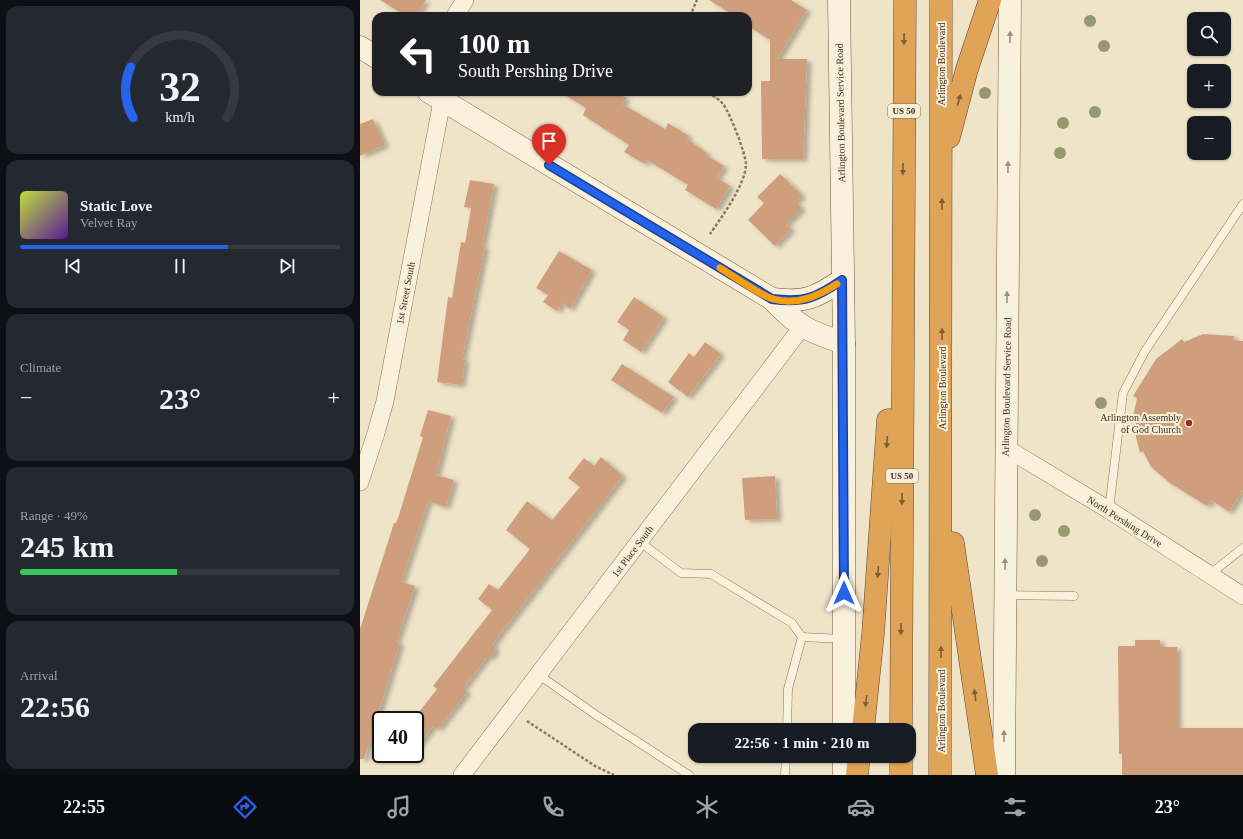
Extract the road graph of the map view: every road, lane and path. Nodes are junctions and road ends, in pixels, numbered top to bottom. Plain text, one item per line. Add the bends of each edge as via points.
1 (465, 0) edge
2 (697, 0) edge
3 (839, 0) edge
4 (905, 0) edge
5 (941, 0) edge
6 (990, 0) edge
7 (1010, 0) edge
8 (458, 12) edge
9 (692, 12) edge
10 (360, 47) edge
11 (372, 54) edge
12 (714, 96) edge
13 (436, 97) edge
14 (942, 165) junction
15 (1243, 204) edge
16 (902, 222) junction
17 (710, 234) dead end
18 (842, 280) junction
19 (772, 299) junction
20 (802, 327) junction
21 (844, 342) junction
22 (1006, 448) junction
23 (942, 470) junction
24 (360, 482) edge
25 (1109, 510) junction
26 (640, 542) junction
27 (1243, 548) edge
28 (1210, 575) junction
29 (1005, 595) junction
30 (1074, 596) dead end
31 (1243, 596) edge
32 (802, 637) junction
33 (844, 640) junction
34 (539, 675) junction
35 (511, 711) junction
36 (787, 723) edge
37 (844, 723) edge
38 (863, 723) edge
39 (901, 723) edge
40 (786, 763) edge
41 (844, 763) edge
42 (858, 763) edge
43 (901, 763) edge
44 (462, 775) edge
45 (614, 775) edge
46 (689, 775) edge
47 (785, 775) edge
48 (844, 775) edge
49 (857, 775) edge
50 (900, 775) edge
51 (940, 775) edge
52 (987, 775) edge
53 (1004, 775) edge

1 - 8 street
2 - 9 path
3 - 18 street, Arlington Boulevard Service Road
4 -> 16 highway, US 50
5 - 14 highway, Arlington Boulevard
14 -> 6 highway via 967,70
22 -> 7 street, Arlington Boulevard Service Road
10 - 11 street
12 - 17 path via 723,104 736,132 746,164 738,190
13 - 19 street
13 - 24 street, 1st Street South via 385,401
23 -> 14 highway, Arlington Boulevard
15 - 25 lane via 1146,351 1123,393
16 -> 38 highway via 875,607
16 -> 39 highway, US 50
18 - 19 street via 815,297 789,301
18 - 21 street, Arlington Boulevard Service Road
19 - 20 street
20 - 21 street
20 - 26 street, 1st Place South
21 - 33 street, Arlington Boulevard Service Road
22 - 25 street, North Pershing Drive
29 -> 22 street, Arlington Boulevard Service Road
51 -> 23 highway, Arlington Boulevard
52 -> 23 highway
25 - 28 street, North Pershing Drive
26 - 32 lane via 680,573 712,574 792,623
26 - 34 street, 1st Place South
27 - 28 lane
28 - 31 street, North Pershing Drive
29 - 30 lane
53 -> 29 street, Arlington Boulevard Service Road
32 - 33 lane
32 - 36 lane via 788,689
33 - 37 street, Arlington Boulevard Service Road
34 - 35 street, 1st Place South
34 - 46 lane
35 - 44 street, 1st Place South
35 - 45 path via 594,766
40 - 47 lane
41 - 48 street
42 - 49 highway
43 - 50 highway

